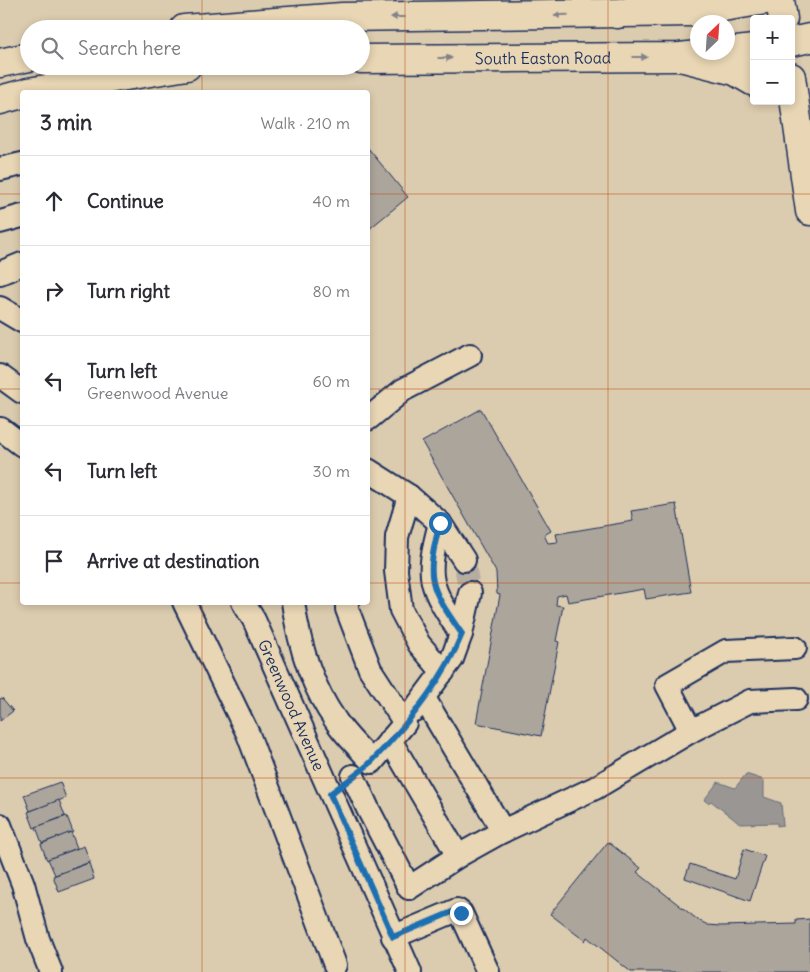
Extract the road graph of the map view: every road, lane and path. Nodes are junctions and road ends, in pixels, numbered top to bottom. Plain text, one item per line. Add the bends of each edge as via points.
1 (668, 0) edge
2 (766, 0) edge
3 (780, 0) edge
4 (617, 14) junction
5 (782, 15) edge
6 (295, 20) edge
7 (810, 38) edge
8 (795, 41) edge
9 (750, 49) edge
10 (735, 51) edge
11 (690, 56) edge
12 (680, 57) junction
13 (20, 59) edge
14 (370, 59) edge
15 (0, 63) edge
16 (132, 75) edge
17 (750, 80) edge
18 (40, 90) edge
19 (20, 95) edge
20 (0, 100) edge
21 (776, 105) edge
22 (795, 105) edge
23 (20, 165) edge
24 (0, 170) edge
25 (808, 199) edge
26 (20, 217) edge
27 (0, 222) edge
28 (20, 265) edge
29 (0, 273) edge
30 (0, 308) edge
31 (20, 320) edge
32 (470, 355) dead end
33 (0, 376) edge
34 (20, 391) edge
35 (370, 411) edge
36 (1, 429) edge
37 (20, 443) edge
38 (370, 471) edge
39 (409, 496) junction
40 (440, 523) junction
41 (464, 560) tunnel mouth
42 (470, 593) tunnel mouth
43 (185, 605) edge
44 (245, 605) edge
45 (293, 605) edge
46 (347, 605) edge
47 (462, 634) junction
48 (795, 648) dead end
49 (443, 672) junction
50 (424, 698) junction
51 (796, 699) dead end
52 (405, 723) junction
53 (691, 731) junction
54 (390, 740) junction
55 (372, 762) junction
56 (353, 776) junction
57 (330, 794) junction
58 (0, 825) edge
59 (503, 831) junction
60 (458, 856) junction
61 (409, 888) junction
62 (380, 906) junction
63 (393, 937) junction
64 (335, 965) dead end
65 (51, 972) edge
66 (410, 972) edge
67 (488, 972) edge

1 - 4 main road
2 - 4 main road via 692,12
3 - 5 main road
4 -> 6 main road
7 - 8 main road
9 - 10 main road, South Easton Road
11 - 12 main road, South Easton Road
14 -> 12 main road, South Easton Road
12 - 17 main road via 735,71
13 - 15 main road
16 - 18 main road
19 - 20 main road
21 - 25 main road via 788,128
22 - 25 main road
23 - 24 street
26 - 27 street
28 - 29 street
30 - 31 street
32 - 35 street
33 - 34 street
36 - 37 street
38 - 39 street
39 - 40 street
39 - 49 street via 397,537 396,571 401,610 418,644
40 - 41 street
40 - 47 street via 431,558 432,580 436,596
42 - 47 street
43 - 64 street via 248,734
44 - 57 street, Greenwood Avenue
45 - 55 street via 298,633 313,680 336,721
46 - 52 street via 370,669
47 - 49 street
48 - 53 street via 726,651 667,685
49 - 50 street
50 - 52 street
50 - 59 street
51 - 53 street via 750,702
52 - 54 street
53 - 59 street via 595,788
54 - 55 street
54 - 60 street
55 - 56 street
56 - 57 street
56 - 61 street
57 - 62 street, Greenwood Avenue
58 - 65 street
59 - 60 street
60 - 61 street
61 - 62 street
62 - 63 street, Greenwood Avenue
63 - 66 street, Greenwood Avenue
63 - 67 street via 457,910

